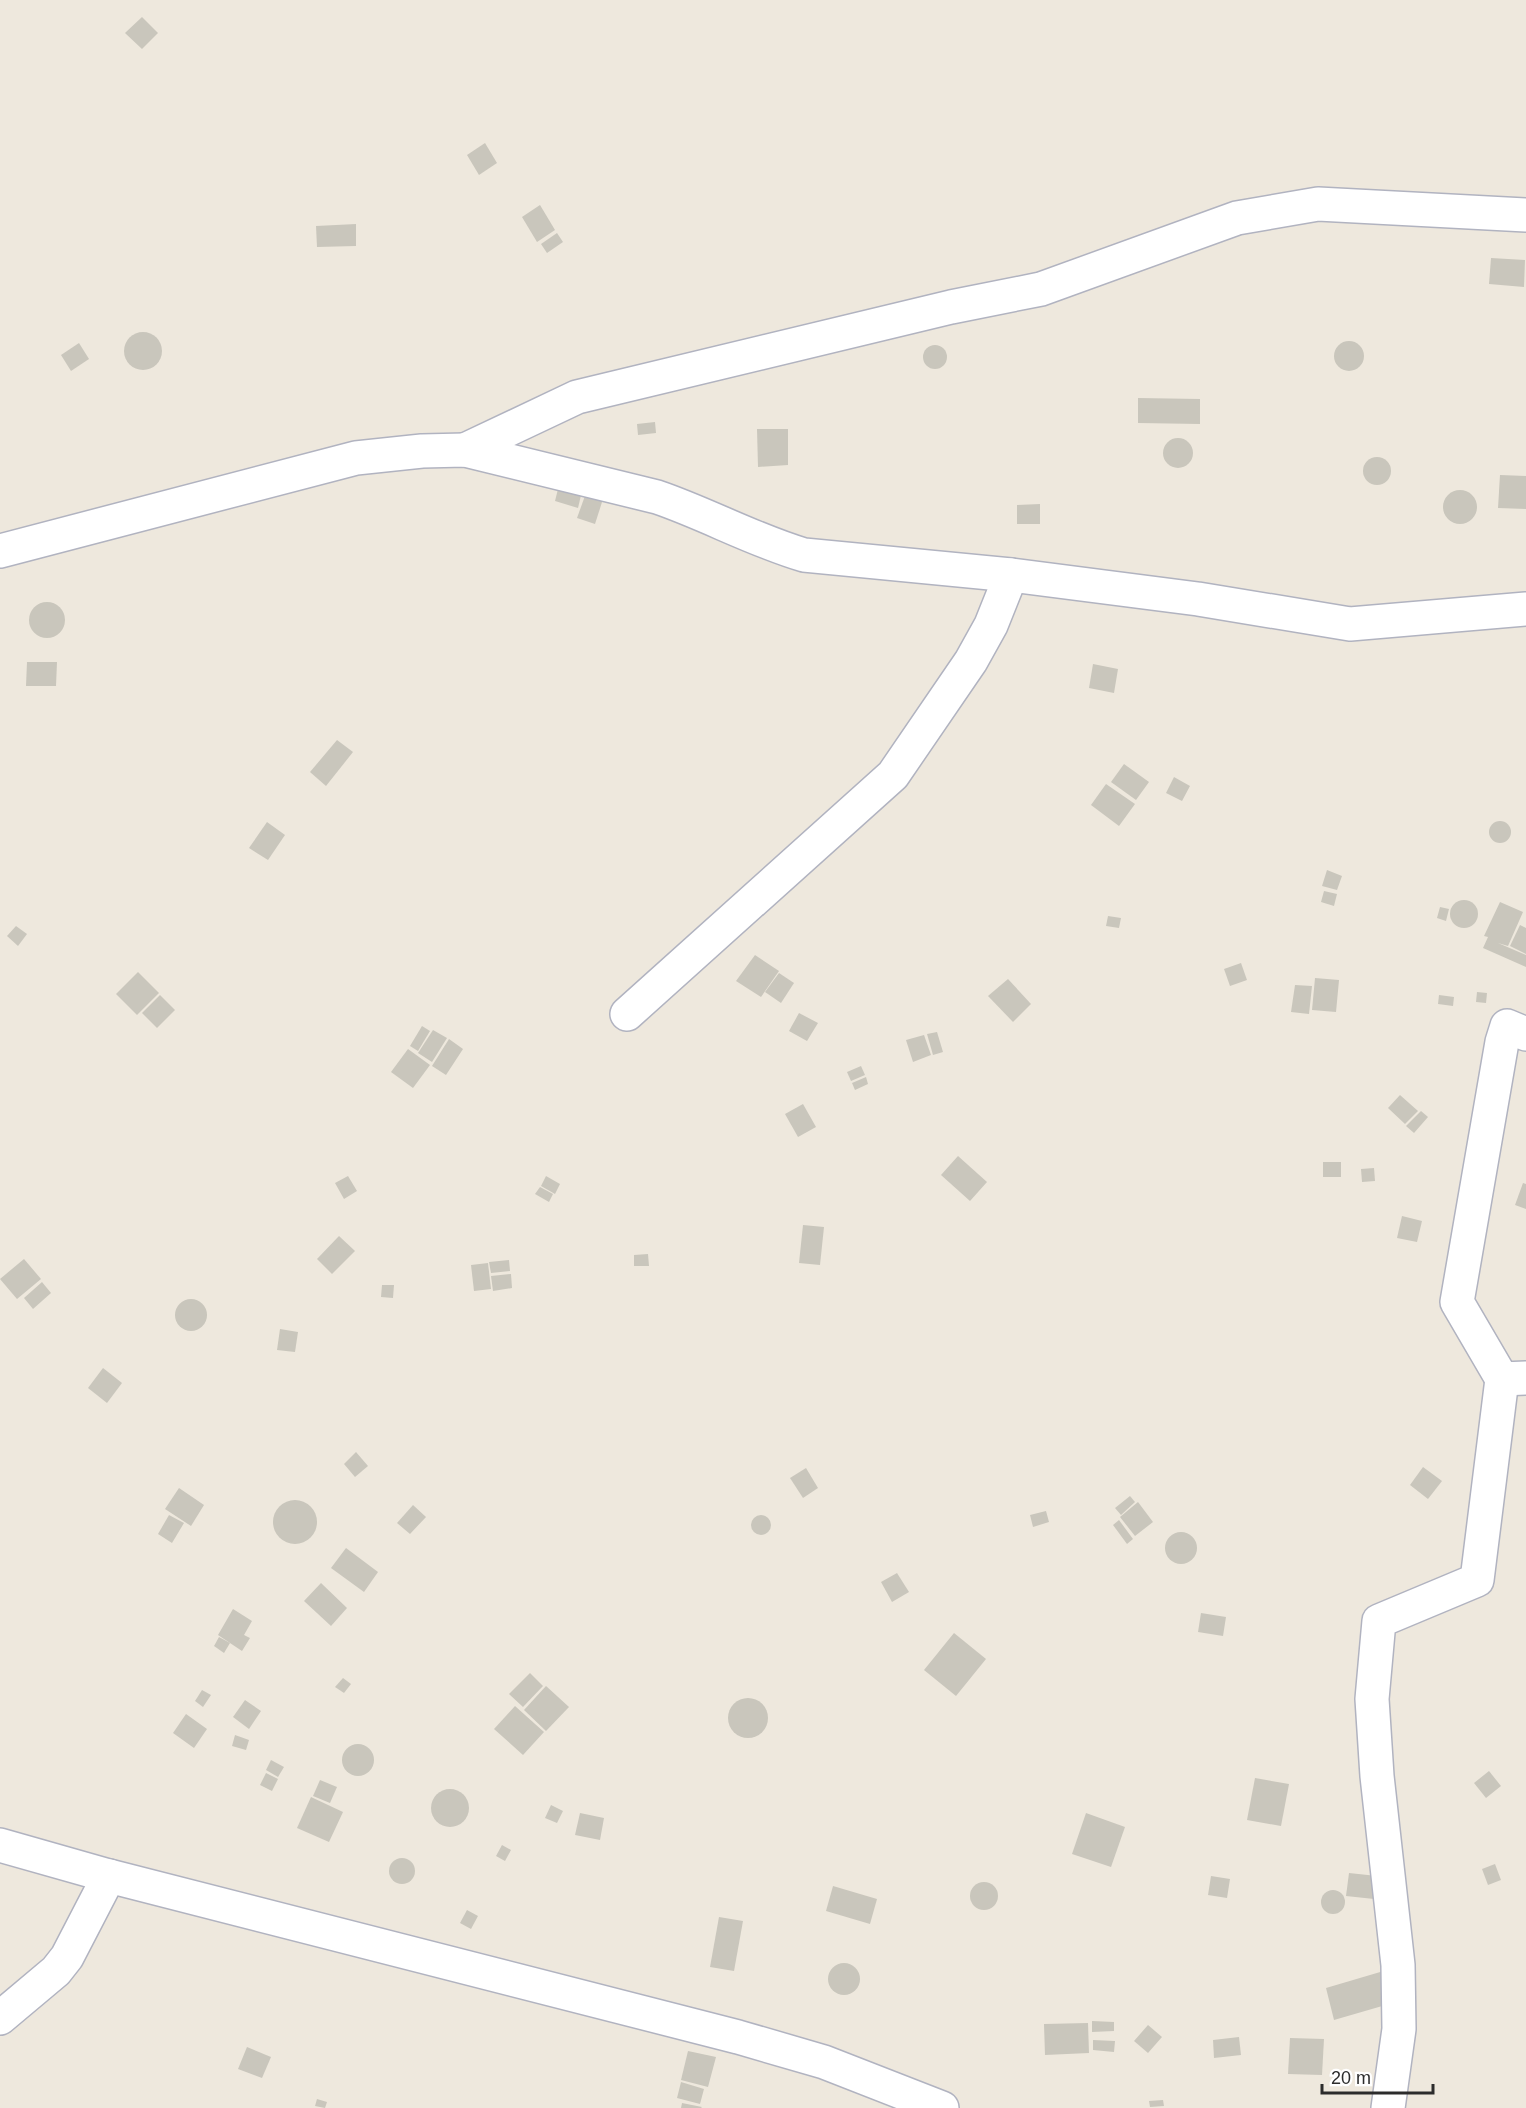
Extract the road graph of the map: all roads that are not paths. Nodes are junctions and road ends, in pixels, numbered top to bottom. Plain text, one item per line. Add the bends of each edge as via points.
1 (1526, 215) edge
2 (465, 450) junction
3 (0, 551) edge
4 (1011, 575) junction
5 (1526, 609) edge
6 (627, 1014) dead end
7 (1526, 1034) edge
8 (1514, 1378) edge
9 (0, 1845) edge
10 (109, 1876) junction
11 (0, 2018) edge
12 (909, 2102) edge
13 (942, 2108) edge
14 (1388, 2108) edge

1 - 2 street via 1318,204 1237,218 1041,289 577,397
2 - 3 street via 356,458
2 - 4 street via 657,497 804,555
4 - 5 street via 1350,624
4 - 6 street via 971,661 893,775
7 - 8 street via 1507,1026 1502,1042 1457,1302
8 - 14 street via 1477,1580 1379,1621 1372,1699 1398,1965 1399,2029
9 - 10 street
10 - 11 street via 67,1958
10 - 12 street via 738,2037 824,2062
12 - 13 street

